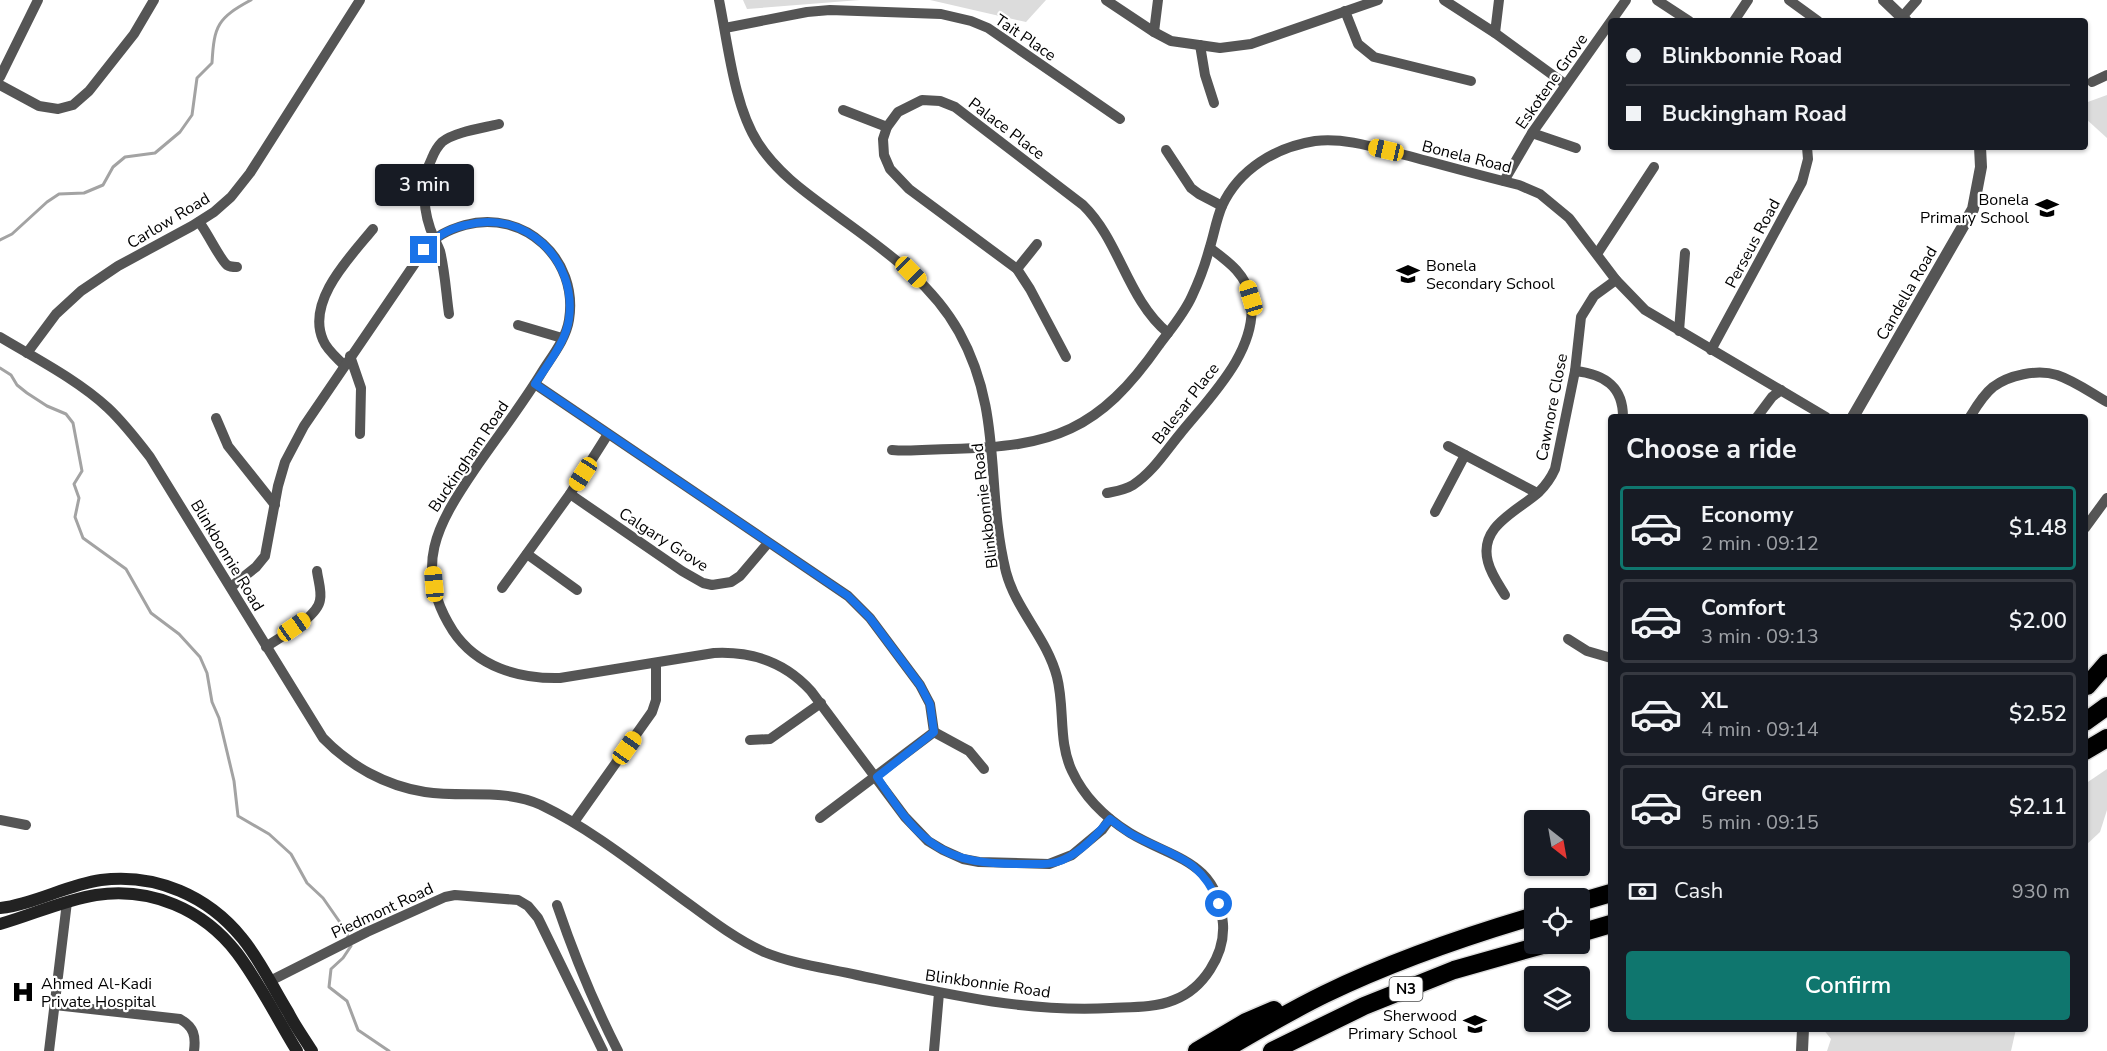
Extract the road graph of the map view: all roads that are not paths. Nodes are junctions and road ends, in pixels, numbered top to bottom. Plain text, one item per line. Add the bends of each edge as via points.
1 (38, 0) edge
2 (154, 0) edge
3 (360, 0) edge
4 (719, 0) edge
5 (1106, 0) edge
6 (1158, 0) edge
7 (1378, 0) edge
8 (1444, 0) edge
9 (1499, 0) edge
10 (1626, 0) edge
11 (1657, 0) edge
12 (1748, 0) edge
13 (1789, 0) edge
14 (1884, 0) edge
15 (1917, 0) edge
16 (1345, 11) junction
17 (1613, 18) edge
18 (1684, 18) edge
19 (1736, 18) edge
20 (1814, 18) edge
21 (1903, 18) edge
22 (1905, 18) edge
23 (1608, 25) edge
24 (725, 28) junction
25 (1154, 32) junction
26 (1495, 33) junction
27 (1200, 45) junction
28 (2107, 75) edge
29 (0, 77) edge
30 (1471, 81) dead end
31 (2092, 82) dead end
32 (1565, 84) junction
33 (0, 85) edge
34 (1214, 103) dead end
35 (843, 110) dead end
36 (1120, 119) dead end
37 (499, 124) dead end
38 (887, 127) junction
39 (1532, 133) junction
40 (1576, 147) dead end
41 (1166, 150) dead end
42 (1807, 150) edge
43 (1980, 150) edge
44 (1654, 167) dead end
45 (1504, 181) junction
46 (1222, 206) junction
47 (199, 222) junction
48 (373, 229) dead end
49 (434, 238) junction
50 (1037, 244) dead end
51 (1210, 248) junction
52 (1685, 253) dead end
53 (1597, 254) junction
54 (237, 267) dead end
55 (1017, 269) junction
56 (1616, 279) junction
57 (449, 314) dead end
58 (518, 325) dead end
59 (1680, 331) junction
60 (1168, 333) junction
61 (0, 337) edge
62 (562, 338) junction
63 (1711, 350) junction
64 (27, 353) junction
65 (1066, 357) dead end
66 (347, 360) junction
67 (1575, 371) junction
68 (535, 384) junction
69 (1781, 390) junction
70 (2107, 402) edge
71 (1623, 414) edge
72 (1759, 414) edge
73 (1821, 414) edge
74 (1855, 414) edge
75 (1972, 414) edge
76 (216, 418) dead end
77 (360, 434) dead end
78 (608, 434) junction
79 (1448, 446) dead end
80 (993, 447) junction
81 (892, 450) dead end
82 (1465, 455) junction
83 (1107, 493) dead end
84 (570, 494) junction
85 (1537, 494) junction
86 (2107, 498) edge
87 (275, 506) junction
88 (1435, 512) dead end
89 (2088, 524) edge
90 (768, 543) junction
91 (527, 554) junction
92 (317, 571) dead end
93 (231, 587) junction
94 (502, 588) dead end
95 (577, 590) dead end
96 (1505, 595) dead end
97 (1568, 639) dead end
98 (266, 646) junction
99 (1608, 657) edge
100 (656, 663) junction
101 (2107, 663) edge
102 (2107, 672) edge
103 (2088, 684) edge
104 (2088, 685) edge
105 (821, 703) junction
106 (2107, 706) edge
107 (2088, 720) edge
108 (934, 732) junction
109 (2107, 738) edge
110 (750, 740) dead end
111 (2107, 748) edge
112 (2088, 749) edge
113 (2088, 758) edge
114 (984, 769) dead end
115 (877, 777) junction
116 (820, 818) dead end
117 (1110, 819) junction
118 (0, 820) edge
119 (574, 822) junction
120 (26, 825) dead end
121 (1608, 894) edge
122 (1590, 899) edge
123 (67, 902) junction
124 (556, 905) dead end
125 (0, 908) edge
126 (1524, 919) edge
127 (0, 924) edge
128 (1608, 925) edge
129 (1590, 930) edge
130 (1524, 950) edge
131 (270, 981) junction
132 (939, 993) junction
133 (1324, 994) junction
134 (55, 1005) junction
135 (1803, 1032) edge
136 (50, 1051) edge
137 (194, 1051) edge
138 (297, 1051) edge
139 (312, 1051) edge
140 (603, 1051) edge
141 (618, 1051) edge
142 (934, 1051) edge
143 (1197, 1051) edge
144 (1222, 1051) edge
145 (1272, 1051) edge
146 (1803, 1051) edge

1 - 29 street
2 - 33 street via 128,42 73,105 58,109 39,106
3 - 47 street, Carlow Road via 250,173 231,197
4 - 24 street, Blinkbonnie Road
5 - 25 street
6 - 25 street
7 - 16 street
8 - 26 street
9 - 26 street
10 - 17 street, Eskotene Grove
11 - 18 street
12 - 19 street
13 - 20 street
14 - 21 street
15 - 22 street
16 - 27 street via 1251,44 1227,48
16 - 30 street via 1358,44 1374,57
23 - 32 street, Eskotene Grove
24 - 36 street, Tait Place via 830,10 941,14 988,28
24 - 80 street, Blinkbonnie Road via 740,102 756,140 794,184 911,272 943,308 978,374
25 - 27 street via 1171,41
26 - 32 street
27 - 34 street
28 - 31 street
32 - 39 street, Eskotene Grove
35 - 38 street
37 - 49 street via 442,142 434,152 424,180
38 - 55 street via 884,155 897,178
38 - 60 street, Palace Place via 898,112 922,100 940,100 964,113 1092,213 1146,310
39 - 40 street
39 - 45 street, Eskotene Grove
41 - 46 street via 1191,188
42 - 63 street, Perseus Road via 1802,182
43 - 74 street, Candella Road via 1982,167 1973,209
44 - 53 street
45 - 46 street, Bonela Road via 1363,145 1318,141 1271,154 1244,176
45 - 53 street, Bonela Road via 1540,194 1554,204
46 - 51 street, Bonela Road
47 - 54 street via 223,261
47 - 64 street, Carlow Road via 81,291 56,314
48 - 66 street via 338,273 322,304 321,333 327,348
49 - 57 street via 443,268
49 - 62 street, Buckingham Road via 478,222 508,223 528,232 557,260 567,281 569,321
49 - 66 street, Buckingham Road
50 - 55 street
51 - 60 street, Bonela Road via 1191,299
51 - 83 street, Balesar Place via 1236,268 1247,286 1251,312 1244,345 1224,380 1153,467 1134,485
52 - 59 street
53 - 56 street, Bonela Road
55 - 65 street
56 - 59 street, Bonela Road via 1645,310
56 - 67 street, Cawnore Close via 1594,296 1583,311
58 - 62 street
59 - 63 street, Bonela Road
60 - 80 street, Bonela Road via 1128,384 1096,415 1059,434
61 - 64 street, Blinkbonnie Road
62 - 68 street, Buckingham Road
63 - 69 street, Bonela Road
64 - 93 street, Blinkbonnie Road via 88,391 123,424 150,457
66 - 77 street via 361,388
66 - 87 street, Buckingham Road via 285,462
67 - 71 street via 1605,378 1615,388
67 - 85 street, Cawnore Close via 1555,469
68 - 78 street
68 - 100 street, Buckingham Road via 441,522 432,569 442,612 460,641 480,659 519,675 560,678
69 - 72 street
69 - 73 street, Bonela Road
70 - 75 street via 2054,375 2024,375 1993,387
76 - 87 street via 228,446
78 - 84 street
78 - 90 street
79 - 82 street
80 - 81 street, Bonela Road
80 - 117 street, Blinkbonnie Road via 1007,576 1057,675 1064,745 1071,771 1083,792
82 - 85 street
82 - 88 street
84 - 90 street, Calgary Grove via 703,583 731,582
84 - 91 street
85 - 96 street, Cawnore Close via 1501,520 1491,533 1488,561
86 - 89 street
87 - 93 street, Buckingham Road via 265,556
90 - 108 street via 848,596 870,618 926,694
91 - 94 street
91 - 95 street
92 - 98 street via 321,596 318,608
93 - 98 street, Blinkbonnie Road
97 - 99 street via 1587,651
98 - 119 street, Blinkbonnie Road via 323,738 359,768 389,782 426,792 520,797
100 - 105 street, Buckingham Road via 714,653 747,654 784,667 801,679
100 - 119 street via 656,700 652,712
101 - 103 highway
102 - 104 highway
105 - 110 street via 770,739
105 - 115 street, Buckingham Road
106 - 107 highway
108 - 114 street via 969,751
108 - 115 street
109 - 112 highway
111 - 113 highway
115 - 116 street
115 - 117 street, Buckingham Road via 905,818 928,841 963,859 979,862 1059,862 1102,830
117 - 132 street, Blinkbonnie Road via 1190,862 1213,888 1223,926 1221,947 1200,982 1170,1002 1096,1009 1028,1007
118 - 120 street
119 - 132 street, Blinkbonnie Road via 724,930 764,952
121 - 122 highway
123 - 127 main road
123 - 134 street
123 - 138 main road via 115,892 176,903 218,933 236,952
124 - 141 street
125 - 131 main road via 98,881 140,879 159,883 188,895 227,921
126 - 133 highway, N3 via 1401,960
128 - 129 highway
130 - 145 highway, N3 via 1454,970 1364,1006
131 - 139 main road
131 - 140 street, Piedmont Road via 445,897 495,896 518,900 538,918
132 - 142 street
133 - 143 highway via 1265,1013
133 - 144 highway, N3
134 - 136 street
134 - 137 street via 180,1019 194,1034
135 - 146 street

